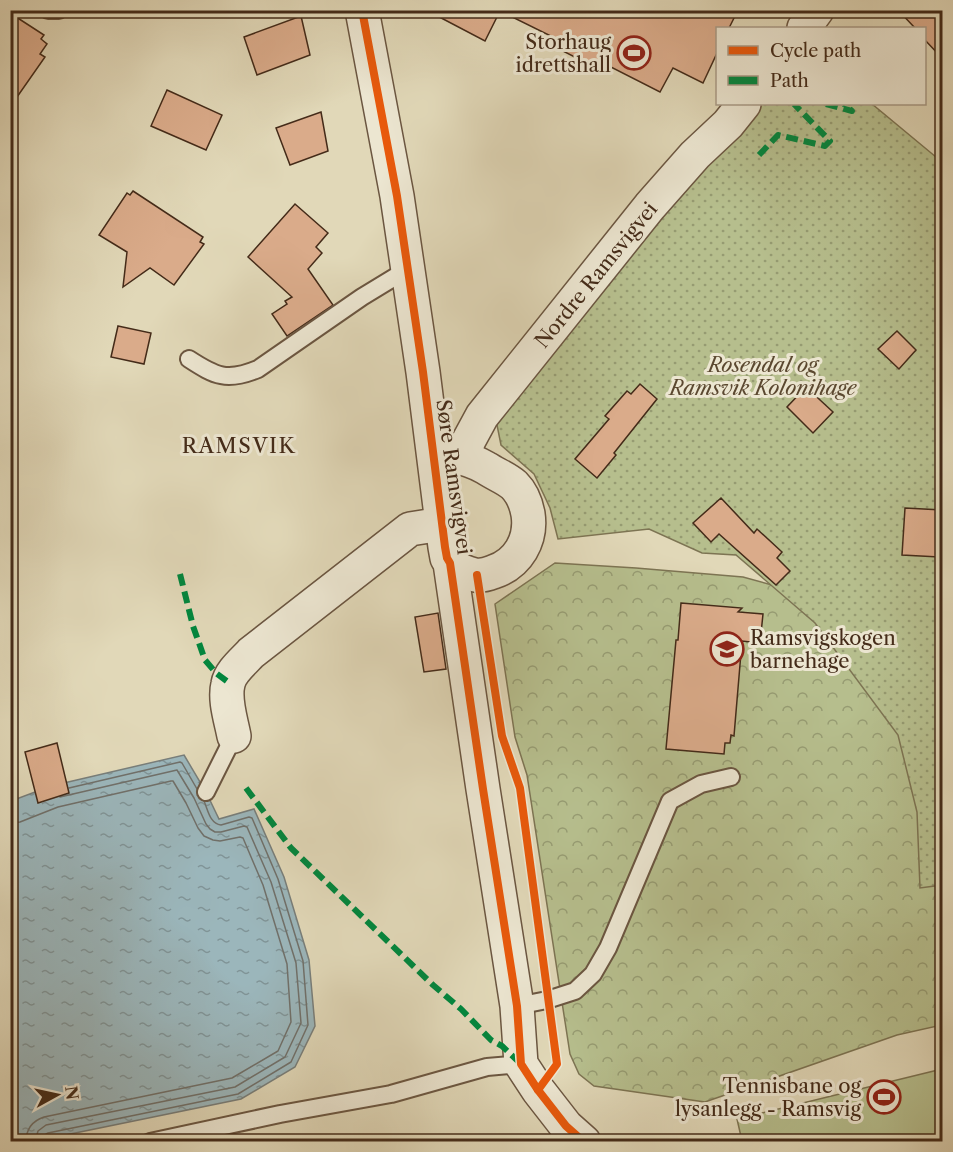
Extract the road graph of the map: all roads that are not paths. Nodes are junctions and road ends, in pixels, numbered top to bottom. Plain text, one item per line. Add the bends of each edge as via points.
1 (48, 10) edge
2 (59, 10) edge
3 (362, 10) edge
4 (817, 10) edge
5 (805, 27) edge
6 (743, 105) edge
7 (408, 269) junction
8 (189, 359) dead end
9 (448, 461) junction
10 (442, 524) junction
11 (450, 563) junction
12 (234, 736) joint
13 (731, 777) dead end
14 (206, 792) dead end
15 (517, 1006) junction
16 (520, 1064) junction
17 (173, 1139) edge
18 (150, 1142) edge
19 (584, 1142) edge

1 - 2 lane
3 - 7 street, Søre Ramsvigvei
4 - 5 street
6 - 9 street, Nordre Ramsvigvei via 650,206 482,416 469,440
7 - 8 lane via 245,374 214,374
7 - 9 street, Søre Ramsvigvei via 423,372
9 - 10 street, Søre Ramsvigvei
9 - 11 street, Søre Ramsvigvei via 478,464 514,485 525,501 528,519 528,532 519,554 502,569 477,575
10 - 11 street, Søre Ramsvigvei
10 - 12 street, Søre Ramsvigvei via 410,529 251,653 228,682
11 - 15 street, Søre Ramsvigvei
12 - 14 lane
13 - 15 lane via 701,784 670,801 608,948 593,974 575,991
15 - 16 street, Søre Ramsvigvei
16 - 17 lane via 487,1067 392,1094
16 - 19 street via 566,1126
17 - 18 lane

